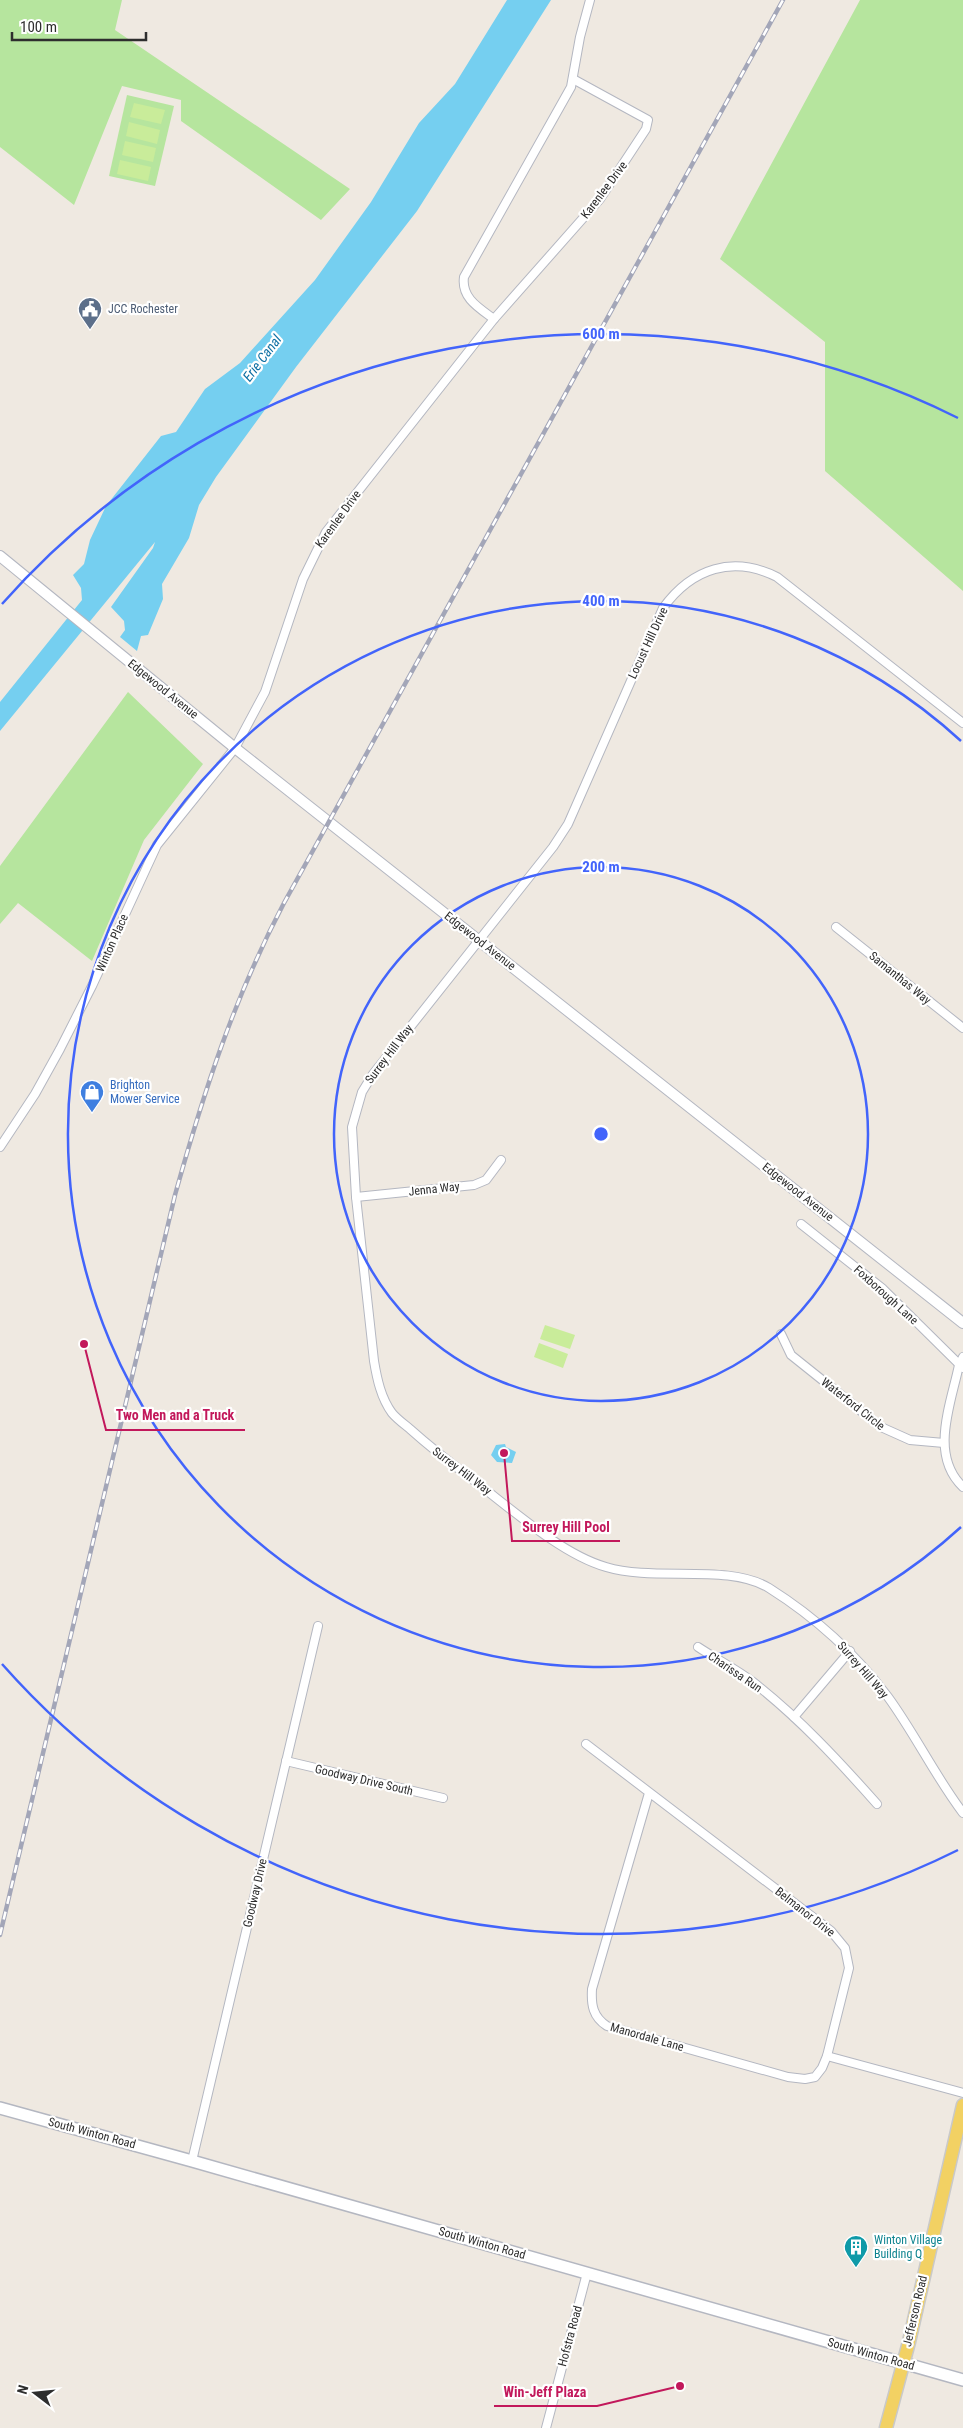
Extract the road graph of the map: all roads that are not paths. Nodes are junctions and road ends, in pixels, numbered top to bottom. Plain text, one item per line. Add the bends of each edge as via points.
1 (590, 0) edge
2 (573, 79) junction
3 (494, 320) junction
4 (0, 556) edge
5 (963, 723) edge
6 (235, 748) junction
7 (836, 927) dead end
8 (478, 940) junction
9 (963, 1028) edge
10 (0, 1147) edge
11 (501, 1160) dead end
12 (356, 1197) junction
13 (801, 1224) dead end
14 (963, 1323) edge
15 (781, 1334) dead end
16 (963, 1357) edge
17 (961, 1366) edge
18 (944, 1443) junction
19 (963, 1487) edge
20 (318, 1626) dead end
21 (698, 1647) dead end
22 (850, 1652) junction
23 (794, 1717) junction
24 (586, 1744) dead end
25 (286, 1761) junction
26 (649, 1793) junction
27 (443, 1798) dead end
28 (877, 1804) dead end
29 (963, 1813) edge
30 (827, 2056) junction
31 (963, 2093) edge
32 (963, 2105) edge
33 (0, 2108) edge
34 (192, 2160) junction
35 (587, 2273) junction
36 (903, 2363) junction
37 (963, 2380) edge
38 (546, 2428) edge
39 (886, 2428) edge

1 - 2 street
2 - 3 street via 571,88 464,276 466,294
2 - 3 street, Karenlee Drive via 648,120 646,130 600,199
3 - 6 street, Karenlee Drive via 326,532 303,579 265,692
4 - 6 street, Edgewood Avenue
5 - 8 street, Locust Hill Drive via 778,577 742,566 696,576 673,594 663,608 568,824
6 - 8 street, Edgewood Avenue
6 - 10 street, Winton Place via 157,846 64,1041 35,1094
7 - 9 street, Samanthas Way
8 - 12 street, Surrey Hill Way via 362,1092 352,1127
8 - 14 street, Edgewood Avenue
11 - 12 street, Jenna Way via 486,1180 474,1185
12 - 22 street, Surrey Hill Way via 374,1361 378,1384 392,1413 432,1448 568,1549 605,1567 641,1575 714,1575 756,1581 818,1623
13 - 17 street, Foxborough Lane via 883,1289
15 - 18 street, Waterford Circle via 790,1355 881,1428 910,1440
16 - 17 street
17 - 18 street
18 - 19 street via 951,1471
20 - 25 street, Goodway Drive
21 - 23 street, Charissa Run via 752,1681
22 - 23 street
22 - 29 street, Surrey Hill Way via 888,1697
23 - 28 street, Charissa Run
24 - 26 street, Belmanor Drive
25 - 27 street, Goodway Drive South
25 - 34 street, Goodway Drive
26 - 30 street, Belmanor Drive via 831,1931 841,1942 847,1954 849,1975
26 - 30 street, Manordale Lane via 592,1989 595,2014 607,2026 800,2079 810,2079 819,2073
30 - 31 street
32 - 36 main road, Jefferson Road
33 - 34 main road, South Winton Road
34 - 35 main road, South Winton Road
35 - 36 main road, South Winton Road
35 - 38 street, Hofstra Road
36 - 37 main road, South Winton Road
36 - 39 main road, Jefferson Road

